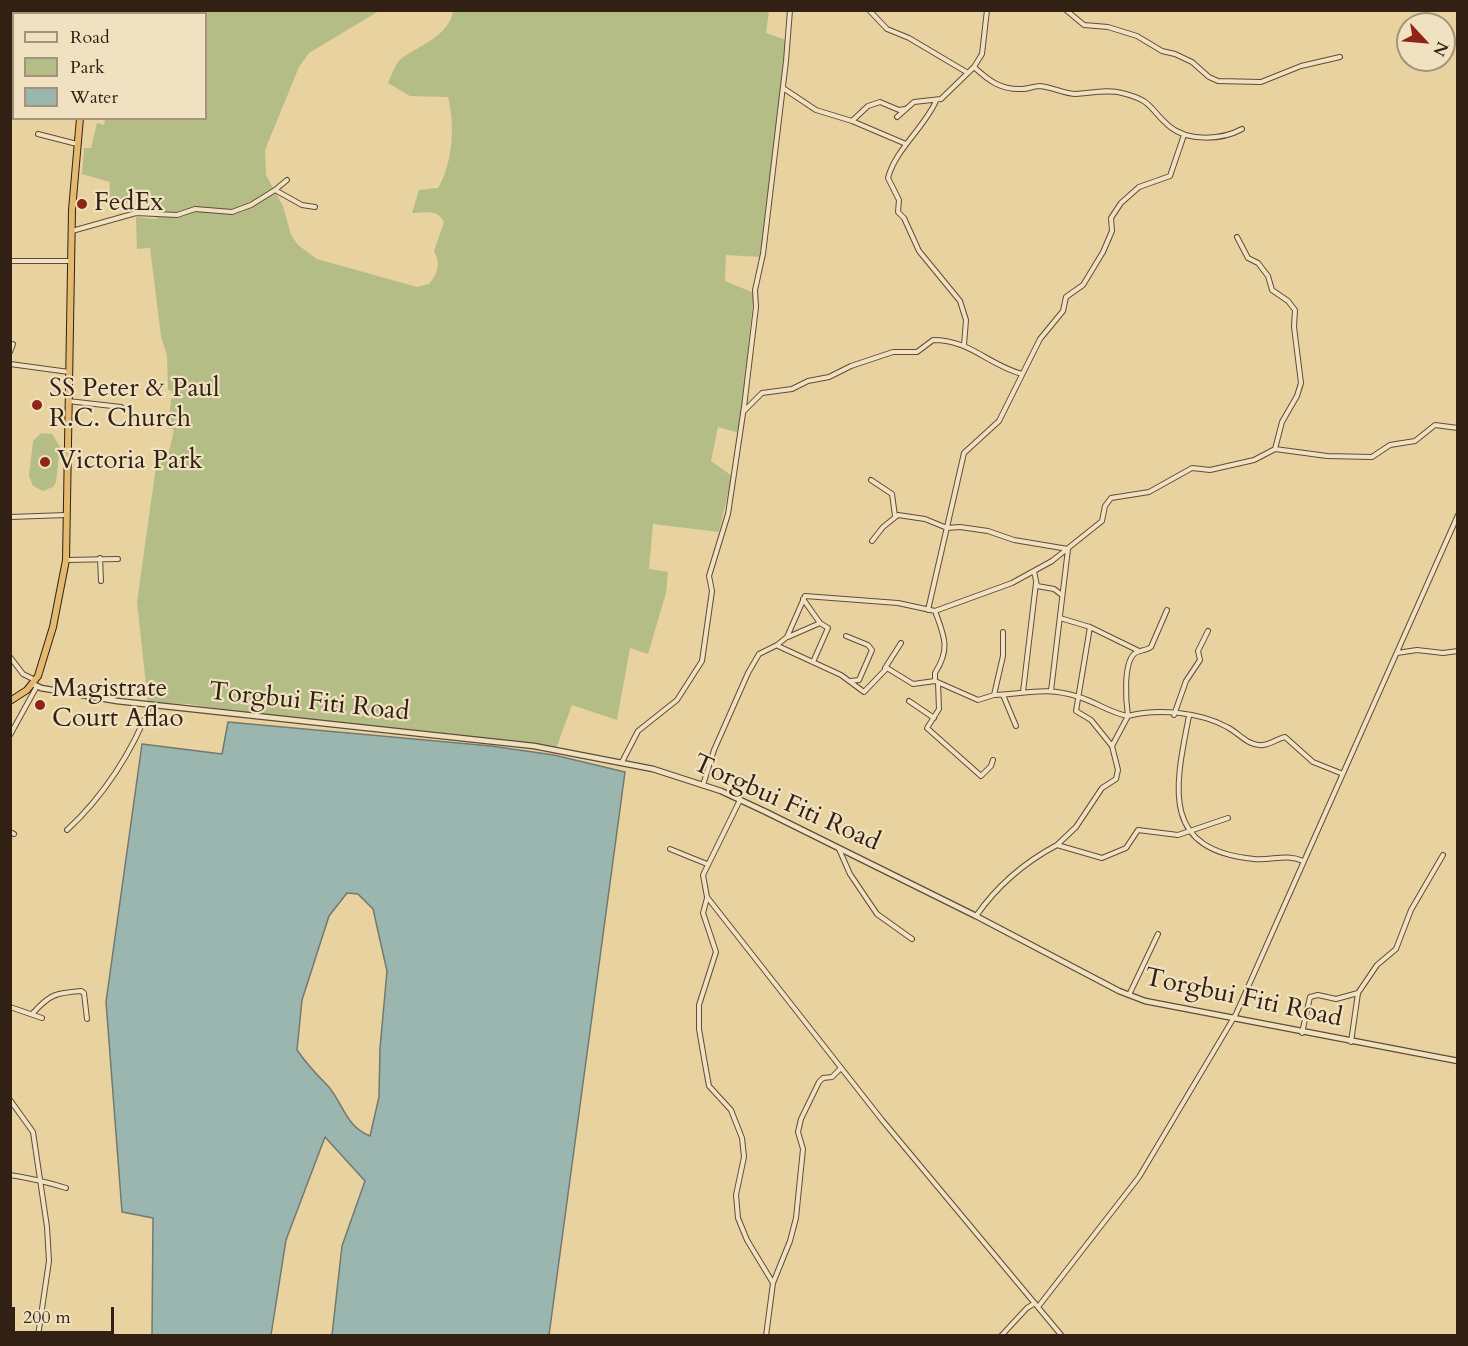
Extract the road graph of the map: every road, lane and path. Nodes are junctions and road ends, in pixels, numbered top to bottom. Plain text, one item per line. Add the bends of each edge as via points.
1 (790, 10) edge
2 (869, 10) edge
3 (987, 10) edge
4 (1066, 10) edge
5 (1340, 57) dead end
6 (974, 67) junction
7 (968, 73) junction
8 (782, 88) junction
9 (936, 100) junction
10 (906, 109) junction
11 (897, 117) dead end
12 (80, 120) edge
13 (852, 121) junction
14 (1242, 129) dead end
15 (38, 134) dead end
16 (1184, 135) junction
17 (77, 144) junction
18 (907, 144) junction
19 (287, 180) dead end
20 (275, 190) junction
21 (315, 207) dead end
22 (72, 231) junction
23 (1237, 237) dead end
24 (10, 261) edge
25 (71, 261) junction
26 (14, 344) dead end
27 (964, 345) junction
28 (10, 352) edge
29 (10, 364) edge
30 (69, 372) junction
31 (1022, 374) junction
32 (68, 400) junction
33 (121, 407) dead end
34 (743, 413) junction
35 (1458, 428) edge
36 (1275, 449) junction
37 (871, 480) dead end
38 (66, 514) junction
39 (1458, 515) edge
40 (895, 516) junction
41 (10, 517) edge
42 (947, 528) junction
43 (872, 542) dead end
44 (1068, 549) junction
45 (100, 558) junction
46 (118, 559) dead end
47 (66, 560) junction
48 (1034, 571) junction
49 (101, 580) dead end
50 (1036, 584) junction
51 (1062, 596) junction
52 (803, 598) junction
53 (928, 609) junction
54 (1167, 610) dead end
55 (935, 611) junction
56 (1060, 618) junction
57 (820, 623) junction
58 (1090, 627) junction
59 (1208, 631) dead end
60 (1003, 632) dead end
61 (846, 636) dead end
62 (788, 637) junction
63 (902, 643) dead end
64 (777, 645) junction
65 (1139, 651) junction
66 (1458, 651) edge
67 (1397, 653) junction
68 (10, 657) edge
69 (813, 662) junction
70 (885, 668) junction
71 (850, 681) junction
72 (937, 682) junction
73 (35, 683) junction
74 (1051, 691) junction
75 (1023, 692) junction
76 (994, 695) junction
77 (1003, 695) junction
78 (1079, 697) junction
79 (10, 701) edge
80 (909, 701) dead end
81 (150, 705) junction
82 (1174, 715) junction
83 (1128, 716) junction
84 (1189, 716) junction
85 (934, 718) junction
86 (1016, 726) dead end
87 (10, 735) edge
88 (1112, 746) junction
89 (993, 760) dead end
90 (622, 762) junction
91 (1343, 774) junction
92 (704, 785) junction
93 (740, 800) junction
94 (1228, 818) dead end
95 (67, 830) dead end
96 (1189, 831) junction
97 (1057, 845) junction
98 (839, 848) junction
99 (670, 849) dead end
100 (1443, 855) dead end
101 (1304, 861) junction
102 (707, 864) junction
103 (707, 897) junction
104 (976, 916) junction
105 (1158, 934) dead end
106 (912, 939) dead end
107 (1358, 993) junction
108 (1129, 994) junction
109 (10, 1007) edge
110 (33, 1013) junction
111 (42, 1018) dead end
112 (87, 1018) dead end
113 (1233, 1019) junction
114 (1302, 1033) junction
115 (1351, 1042) junction
116 (1458, 1061) edge
117 (840, 1069) junction
118 (10, 1100) edge
119 (10, 1175) edge
120 (38, 1180) junction
121 (66, 1188) dead end
122 (773, 1283) junction
123 (1037, 1305) junction
124 (38, 1335) edge
125 (765, 1335) edge
126 (1001, 1335) edge
127 (1062, 1335) edge

1 - 8 street
2 - 7 street via 887,29
3 - 6 street via 982,54
4 - 5 street via 1084,25 1137,36 1192,62 1218,81 1261,82 1301,66
6 - 7 street
6 - 16 street via 1004,87 1041,86 1072,94 1116,91 1135,97
7 - 9 street
8 - 13 street via 816,110
8 - 34 street
9 - 10 street via 921,99
9 - 18 street via 929,118
10 - 11 street
10 - 13 street via 880,102 868,106
12 - 17 highway
13 - 18 street
14 - 16 street via 1228,136 1209,138
15 - 17 street
16 - 31 street via 1170,176 1139,187 1116,210 1102,252 1083,285 1066,297 1063,311 1044,333
17 - 22 highway
18 - 27 street via 888,178 899,200 898,212 919,251 960,301 966,320
19 - 20 street
20 - 21 street
20 - 22 street via 232,212 195,209 177,215 136,213
22 - 25 highway
23 - 36 street via 1248,258 1268,276 1272,290 1295,310 1301,383 1282,422
24 - 25 street
25 - 30 highway
26 - 28 street
27 - 31 street via 975,348 983,358 1006,370
27 - 34 street via 933,340 917,352 893,352 792,389 762,393
29 - 30 street
30 - 32 highway
31 - 42 street via 999,421 964,453
32 - 33 street
32 - 38 highway
34 - 90 street via 728,514 709,576 712,591 702,661 678,700 638,731
35 - 36 street via 1435,425 1415,441 1389,445 1372,457
36 - 44 street via 1254,460 1210,470 1192,468 1149,492 1111,498 1102,521
37 - 40 street via 892,494
38 - 41 street
38 - 47 highway
39 - 67 street
40 - 42 street via 925,519
40 - 43 street
42 - 44 street via 988,531 1014,540
42 - 53 street
44 - 48 street
44 - 51 street
45 - 46 street
45 - 47 street
45 - 49 street
47 - 73 highway via 53,627
48 - 50 street
48 - 55 street via 978,597
50 - 51 street via 1054,589
50 - 75 street
51 - 56 street
52 - 53 street via 898,603
52 - 57 street
52 - 62 street
53 - 55 street
54 - 65 street via 1151,647
55 - 72 street via 946,640 935,673
56 - 58 street
56 - 74 street
57 - 62 street
57 - 69 street via 829,630
58 - 65 street
58 - 78 street
59 - 82 street via 1198,651 1200,660 1186,681
60 - 76 street via 1004,656
61 - 71 street via 872,650 859,680
62 - 64 street
63 - 70 street
64 - 69 street
64 - 92 street via 759,654 748,673 714,750
65 - 83 street via 1130,661 1125,690
66 - 67 street
67 - 91 street
68 - 73 street
69 - 71 street
70 - 71 street via 865,692
70 - 72 street via 913,684
72 - 76 street via 978,700
72 - 85 street via 939,709
73 - 79 highway
73 - 81 street, Torgbui Fiti Road via 94,698
73 - 87 street
74 - 75 street
74 - 78 street
75 - 77 street
76 - 77 street
77 - 86 street
78 - 83 street
78 - 88 street via 1076,711 1091,720
80 - 85 street
81 - 90 street, Torgbui Fiti Road via 502,743
81 - 95 street via 121,763
82 - 83 street via 1146,711
82 - 84 street
83 - 88 street
84 - 91 street via 1228,727 1249,743 1263,745 1285,737 1313,762
84 - 96 street via 1177,795
85 - 89 street via 929,730 981,776
88 - 97 street via 1118,770 1116,779 1102,788 1076,827
90 - 92 street, Torgbui Fiti Road
91 - 101 street
92 - 93 street, Torgbui Fiti Road
93 - 98 street, Torgbui Fiti Road
93 - 102 street
94 - 96 street
96 - 97 street via 1178,835 1138,830 1126,848 1102,858
96 - 101 street via 1200,844 1233,857 1260,860 1289,856
97 - 104 street via 1008,880
98 - 104 street, Torgbui Fiti Road
98 - 106 street via 850,874 877,914
99 - 102 street
100 - 107 street via 1411,910 1396,949 1377,965
101 - 113 street
102 - 103 street via 703,881
103 - 117 street
103 - 122 street via 703,912 716,952 699,1005 699,1029 709,1086 731,1110 742,1138 744,1157 736,1195 738,1218
104 - 108 street, Torgbui Fiti Road
105 - 108 street
107 - 114 street via 1336,999 1313,995
107 - 115 street
108 - 113 street, Torgbui Fiti Road via 1157,1004
109 - 110 street
110 - 111 street
110 - 112 street via 62,990 81,991
113 - 114 street, Torgbui Fiti Road
113 - 123 street via 1139,1177
114 - 115 street, Torgbui Fiti Road
115 - 116 street, Torgbui Fiti Road
117 - 122 street via 819,1083 801,1119 798,1132 803,1149 796,1218
117 - 123 street
118 - 120 street via 33,1132
119 - 120 street
120 - 121 street
120 - 124 street via 49,1261
122 - 125 street
123 - 126 street via 1027,1308
123 - 127 street

